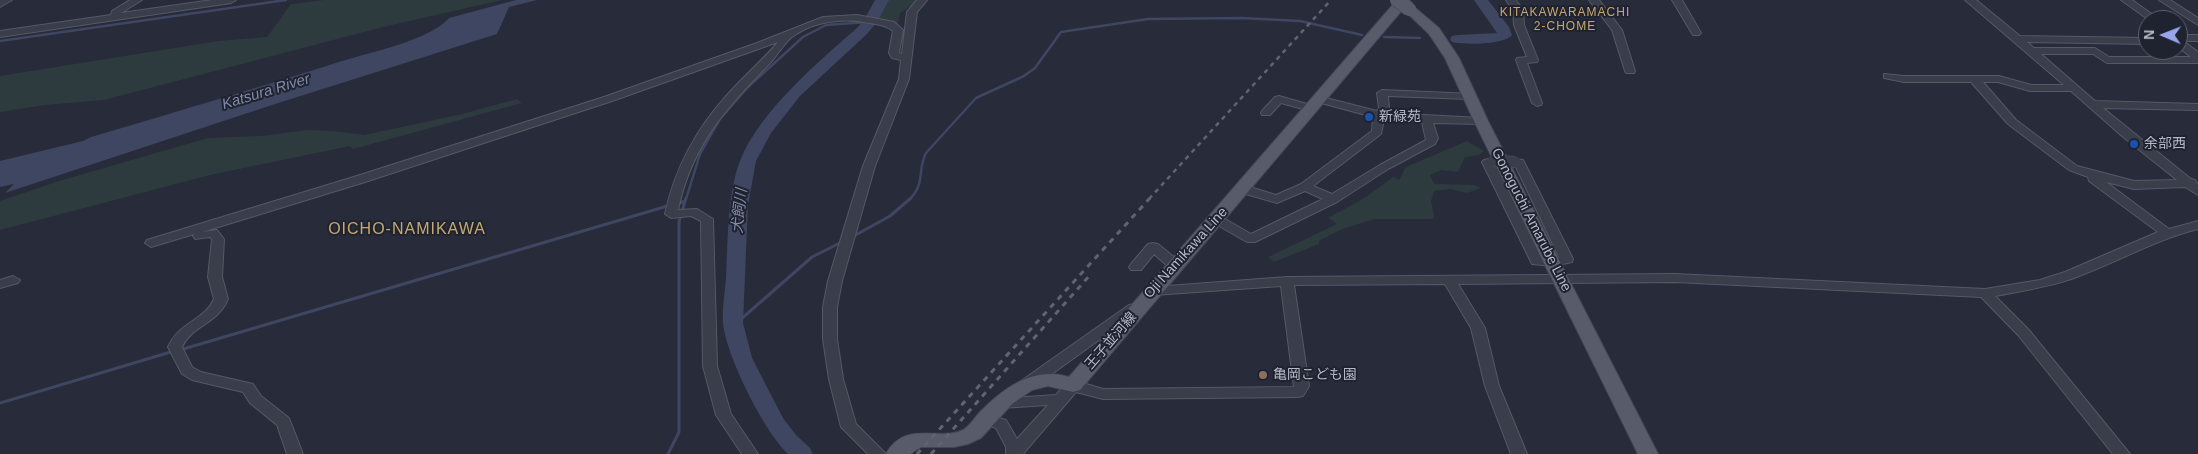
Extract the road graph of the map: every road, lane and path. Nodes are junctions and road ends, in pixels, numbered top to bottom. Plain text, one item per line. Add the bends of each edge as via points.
1 (7, 0) edge
2 (137, 0) edge
3 (231, 0) edge
4 (922, 0) edge
5 (1511, 0) edge
6 (1594, 0) edge
7 (1677, 0) edge
8 (1970, 0) edge
9 (2126, 0) edge
10 (2164, 0) edge
11 (0, 4) edge
12 (1403, 4) edge
13 (2140, 10) edge
14 (106, 18) junction
15 (2198, 22) edge
16 (792, 31) junction
17 (1696, 33) dead end
18 (0, 34) edge
19 (2017, 39) junction
20 (2138, 41) edge
21 (2188, 48) edge
22 (2032, 51) junction
23 (908, 58) junction
24 (2198, 59) edge
25 (1630, 71) dead end
26 (1888, 76) dead end
27 (1974, 79) junction
28 (2073, 88) junction
29 (1469, 94) junction
30 (1538, 103) dead end
31 (1314, 104) junction
32 (2091, 104) junction
33 (2198, 107) edge
34 (1266, 113) dead end
35 (1379, 116) junction
36 (1428, 120) junction
37 (1481, 121) junction
38 (2086, 173) junction
39 (2193, 183) edge
40 (1305, 187) junction
41 (1243, 189) junction
42 (2198, 191) edge
43 (1333, 198) junction
44 (1216, 219) junction
45 (2198, 224) edge
46 (2167, 233) junction
47 (1553, 262) junction
48 (1176, 266) junction
49 (1136, 268) dead end
50 (1287, 280) junction
51 (1449, 280) junction
52 (1562, 280) junction
53 (1985, 293) junction
54 (1151, 295) junction
55 (1026, 385) junction
56 (1073, 385) junction
57 (1053, 399) dead end
58 (1001, 403) junction
59 (986, 419) junction
60 (295, 454) edge
61 (750, 454) edge
62 (878, 454) edge
63 (896, 454) edge
64 (1014, 454) edge
65 (1519, 454) edge
66 (1648, 454) edge
67 (2122, 454) edge

1 - 11 street
2 - 14 street
3 - 14 street
4 - 23 street via 912,12
5 - 30 street via 1518,10 1519,25 1533,60 1521,60
6 - 25 street via 1617,30
7 - 17 street
8 - 19 street
9 - 13 street
10 - 15 street
12 - 29 main road via 1407,16
12 - 29 main road, Gonoguchi Amarube Line via 1445,44
12 - 31 main road, Oji Namikawa Line
14 - 18 street
16 - 23 street via 826,19 857,18 891,24 898,30 894,53
16 - 60 street via 681,74 519,128 151,243 156,245 213,233 218,239 213,275 220,304 180,337 175,347 187,370 197,376 248,388 255,399 284,422
16 - 61 street via 782,46 713,117 691,151 671,214 693,212 707,219 710,366 724,415
19 - 20 street
19 - 22 street
21 - 24 street
22 - 24 street via 2095,52 2107,60
22 - 28 street
23 - 62 street via 904,79 869,166 830,307 830,339 836,379 849,427
26 - 27 street
27 - 28 street via 1999,79 2030,88
27 - 38 street via 2012,122 2073,168
28 - 32 street
29 - 35 street via 1382,93 1384,108
29 - 37 main road, Gonoguchi Amarube Line
31 - 34 street via 1279,99
31 - 35 street
31 - 41 main road, Oji Namikawa Line
32 - 33 street
32 - 39 street
35 - 36 street
35 - 40 street via 1377,132
36 - 37 street
36 - 43 street via 1431,142
37 - 47 main road, Gonoguchi Amarube Line
38 - 39 street via 2134,185
38 - 46 street
39 - 42 street
40 - 41 street via 1277,199
40 - 43 street
41 - 44 main road, Oji Namikawa Line
43 - 44 street via 1251,239
44 - 48 main road, Oji Namikawa Line
45 - 46 street
46 - 53 street via 2070,275 2041,284
47 - 47 street, bridge via 1567,259 1519,162 1488,162 1537,261
47 - 52 main road, Gonoguchi Amarube Line
48 - 49 street via 1154,247
48 - 54 main road, Oji Namikawa Line
50 - 51 street
50 - 54 street
50 - 56 street via 1302,386 1298,392 1103,394
51 - 52 street
51 - 65 street via 1478,328 1492,386
52 - 53 street via 1708,278
52 - 66 main road, Gonoguchi Amarube Line
53 - 67 street via 2023,332 2070,394
54 - 55 street, Oji Namikawa Line
54 - 56 main road, 王子並河線
55 - 56 main road via 1053,378
55 - 58 main road, Oji Namikawa Line
56 - 64 street
57 - 58 street
58 - 59 main road, Oji Namikawa Line
59 - 63 main road, Oji Namikawa Line via 971,435 943,442 915,441
59 - 64 street via 1001,424 1014,447

